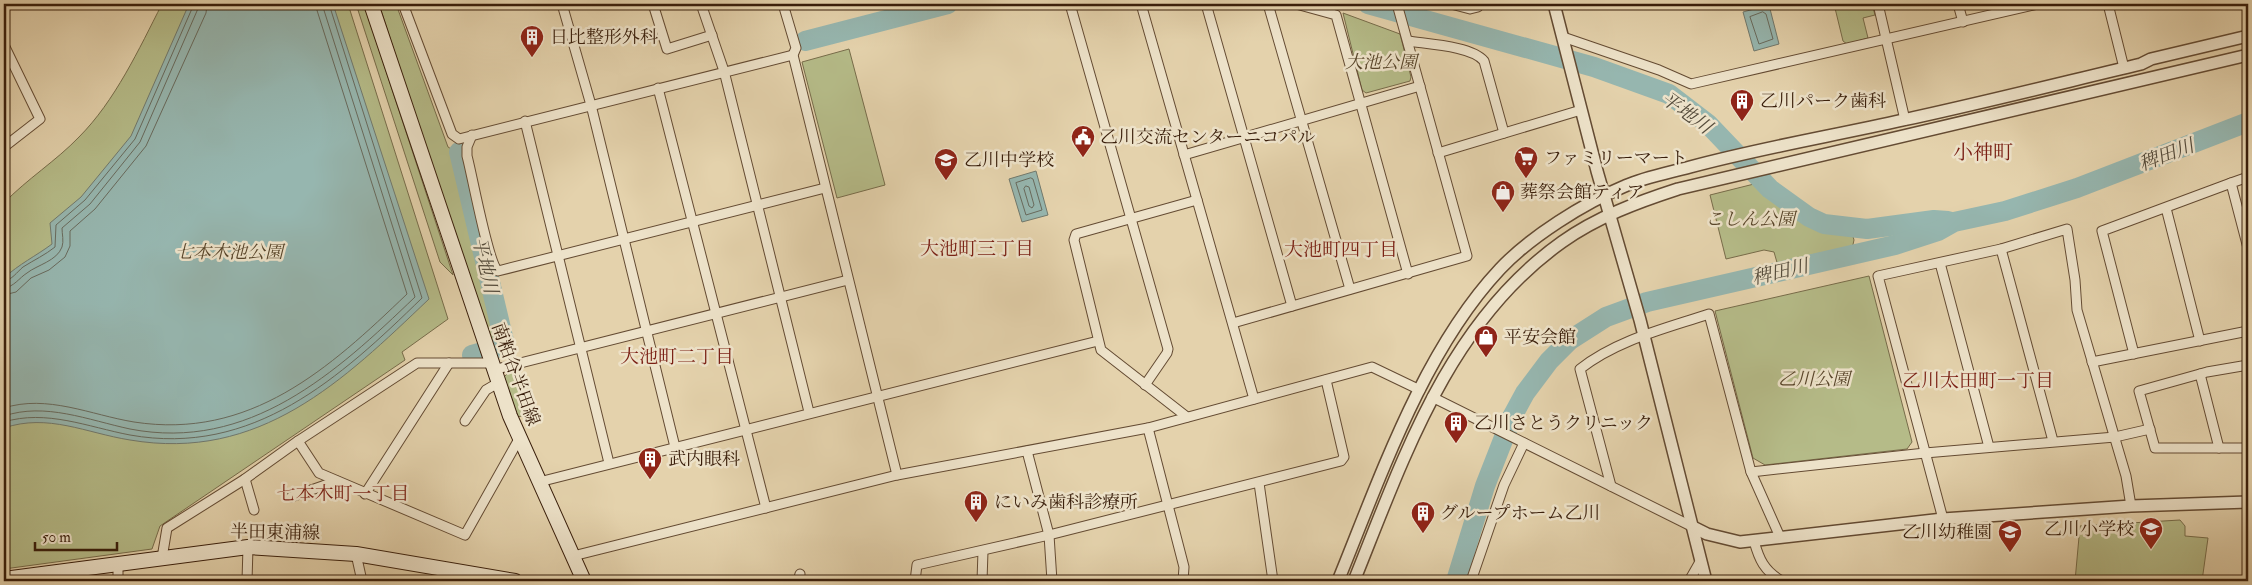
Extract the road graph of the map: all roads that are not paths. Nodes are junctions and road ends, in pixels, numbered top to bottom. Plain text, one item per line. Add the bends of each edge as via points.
1 (371, 4) edge
2 (403, 4) edge
3 (562, 4) edge
4 (653, 4) edge
5 (702, 4) edge
6 (783, 4) edge
7 (1070, 4) edge
8 (1141, 4) edge
9 (1206, 4) edge
10 (1268, 4) edge
11 (1296, 4) edge
12 (1397, 4) edge
13 (1450, 4) edge
14 (1477, 4) edge
15 (1554, 4) edge
16 (1878, 4) edge
17 (1958, 4) edge
18 (2035, 4) edge
19 (2108, 4) edge
20 (1963, 22) junction
21 (712, 35) junction
22 (2248, 36) edge
23 (1563, 37) junction
24 (1886, 40) junction
25 (1408, 41) junction
26 (4, 45) edge
27 (793, 55) junction
28 (2248, 55) edge
29 (2124, 68) junction
30 (724, 71) junction
31 (1420, 86) junction
32 (658, 88) junction
33 (1359, 103) junction
34 (591, 105) junction
35 (1581, 110) junction
36 (1300, 120) junction
37 (1905, 120) junction
38 (525, 121) junction
39 (1504, 133) junction
40 (472, 135) junction
41 (1244, 137) junction
42 (4, 147) edge
43 (1438, 153) junction
44 (1184, 155) junction
45 (2248, 177) edge
46 (2232, 183) junction
47 (825, 188) junction
48 (1604, 196) junction
49 (1197, 200) junction
50 (758, 206) junction
51 (2166, 208) junction
52 (1610, 214) junction
53 (1131, 219) junction
54 (691, 221) junction
55 (623, 238) junction
56 (2248, 248) edge
57 (2001, 249) junction
58 (557, 255) junction
59 (1940, 263) junction
60 (1408, 274) junction
61 (848, 280) junction
62 (1350, 289) junction
63 (780, 297) junction
64 (1292, 306) junction
65 (716, 314) junction
66 (1233, 324) junction
67 (647, 331) junction
68 (2248, 331) edge
69 (1644, 335) junction
70 (1098, 341) junction
71 (2200, 341) junction
72 (580, 348) junction
73 (2134, 354) junction
74 (489, 359) junction
75 (2092, 362) junction
76 (449, 363) junction
77 (2248, 365) edge
78 (2200, 374) junction
79 (1326, 380) junction
80 (498, 383) junction
81 (1145, 385) junction
82 (1420, 390) junction
83 (877, 395) junction
84 (1432, 398) junction
85 (1254, 399) junction
86 (809, 412) junction
87 (1187, 417) junction
88 (465, 421) dead end
89 (1148, 428) junction
90 (745, 429) junction
91 (2150, 429) junction
92 (2115, 437) junction
93 (519, 439) junction
94 (298, 441) junction
95 (1522, 442) junction
96 (2053, 442) junction
97 (675, 447) junction
98 (1989, 447) junction
99 (2219, 448) junction
100 (2248, 448) edge
101 (1027, 451) junction
102 (1925, 453) junction
103 (610, 463) junction
104 (1751, 472) junction
105 (897, 475) junction
106 (244, 479) junction
107 (337, 481) junction
108 (539, 482) junction
109 (1259, 483) junction
110 (1610, 486) junction
111 (365, 494) junction
112 (291, 497) dead end
113 (2248, 502) edge
114 (1168, 504) junction
115 (2131, 506) junction
116 (766, 508) junction
117 (254, 510) dead end
118 (1943, 519) junction
119 (1692, 527) junction
120 (1049, 535) junction
121 (1780, 537) junction
122 (1754, 541) junction
123 (248, 547) junction
124 (983, 551) junction
125 (356, 554) junction
126 (573, 556) junction
127 (162, 558) junction
128 (1701, 560) junction
129 (118, 564) junction
130 (4, 578) edge
131 (40, 578) edge
132 (499, 580) edge
133 (118, 581) edge
134 (248, 581) edge
135 (362, 581) edge
136 (515, 581) edge
137 (584, 581) edge
138 (915, 581) edge
139 (982, 581) edge
140 (1052, 581) edge
141 (1183, 581) edge
142 (1273, 581) edge
143 (1338, 581) edge
144 (1354, 581) edge
145 (1471, 581) edge
146 (1689, 581) edge
147 (1706, 581) edge
148 (1782, 581) edge

1 - 74 main road, 南粕谷半田線
2 - 40 street via 456,136
3 - 34 street
4 - 21 street via 667,49
5 - 21 street
6 - 27 street via 796,48
7 - 53 street
8 - 44 street
9 - 41 street
10 - 36 street
11 - 33 street via 1336,15
12 - 25 street
13 - 14 street via 1470,10 1478,7
15 - 23 street
16 - 24 street
17 - 20 street
18 - 20 street
19 - 29 street
20 - 24 street
21 - 30 street
22 - 29 street
23 - 24 street via 1691,84
23 - 35 street
24 - 37 street
25 - 31 street
25 - 39 street via 1451,47 1480,56
26 - 42 street via 40,119
27 - 30 street
27 - 47 street
28 - 52 street via 1678,189
29 - 37 street
30 - 32 street
30 - 50 street
31 - 33 street
31 - 43 street
32 - 34 street
32 - 54 street
33 - 36 street
33 - 60 street
34 - 38 street
34 - 55 street
35 - 39 street
35 - 48 street
36 - 41 street
36 - 62 street
37 - 48 street via 1723,158 1626,186
38 - 40 street
38 - 58 street
39 - 43 street
40 - 58 street via 467,156 494,268 498,271
41 - 44 street
41 - 64 street
43 - 60 street via 1467,256
44 - 49 street
45 - 46 street
46 - 51 street
46 - 56 street
47 - 50 street
47 - 61 street
48 - 52 street
48 - 82 street via 1553,226 1502,267 1454,330
49 - 53 street
49 - 66 street
50 - 54 street
50 - 63 street
51 - 71 street
51 - 73 street via 2102,231
52 - 69 street
52 - 84 street via 1563,241 1510,287 1468,336
53 - 70 street via 1076,234 1074,240
53 - 81 street via 1168,349
54 - 55 street
54 - 65 street
55 - 58 street
55 - 67 street
57 - 59 street
57 - 75 street via 2067,229 2077,310
57 - 96 street
58 - 72 street
59 - 98 street
59 - 102 street via 1878,276
60 - 62 street
61 - 63 street
61 - 83 street
62 - 64 street
63 - 65 street
63 - 86 street
64 - 66 street
65 - 67 street
65 - 90 street
66 - 85 street
67 - 72 street
67 - 97 street
68 - 71 street
69 - 104 street via 1709,314
69 - 110 street via 1596,356 1580,369
69 - 119 street
70 - 81 street via 1101,350
70 - 83 street
71 - 73 street
72 - 74 street
72 - 103 street
73 - 75 street
74 - 76 street
74 - 80 main road, 南粕谷半田線
75 - 92 street
76 - 94 street via 417,363
76 - 111 street
77 - 78 street
78 - 91 street via 2139,391
78 - 99 street
79 - 82 street via 1372,367
79 - 85 street
79 - 109 street via 1344,458 1341,462
80 - 88 street via 486,390
80 - 93 main road, 南粕谷半田線
81 - 87 street
82 - 143 street via 1386,462
83 - 86 street
83 - 105 street
84 - 95 street
84 - 144 street
85 - 87 street
86 - 90 street
87 - 89 street
89 - 101 street
89 - 114 street
90 - 97 street
90 - 116 street
91 - 92 street
91 - 99 street via 2155,448
92 - 96 street
92 - 115 street
93 - 108 main road, 南粕谷半田線
93 - 111 street via 465,535
94 - 106 street
94 - 107 street via 319,473
95 - 110 street
95 - 145 street
96 - 98 street
97 - 103 street
98 - 102 street
99 - 100 street
101 - 105 street
101 - 120 street
102 - 104 street
102 - 118 street
103 - 108 street
104 - 121 street
105 - 116 street
106 - 117 street
106 - 127 street via 167,528
107 - 111 street
107 - 112 street
108 - 126 main road, 南粕谷半田線
109 - 114 street
109 - 142 street
110 - 119 street
113 - 115 street
114 - 120 street
114 - 141 street via 1184,567
115 - 118 street
116 - 126 street
118 - 121 street
119 - 122 street via 1740,542
119 - 128 street
120 - 124 street
120 - 140 street
121 - 122 street
122 - 148 street via 1762,564 1772,576
123 - 125 main road, 半田東浦線
123 - 127 main road, 半田東浦線
123 - 134 street
124 - 138 street via 917,565
124 - 139 street
125 - 132 main road, 半田東浦線
125 - 135 street
126 - 137 main road, 南粕谷半田線
127 - 129 main road, 半田東浦線
128 - 146 street
128 - 147 street
129 - 131 main road, 半田東浦線
129 - 133 street
130 - 131 main road, 半田東浦線
132 - 136 main road, 半田東浦線

